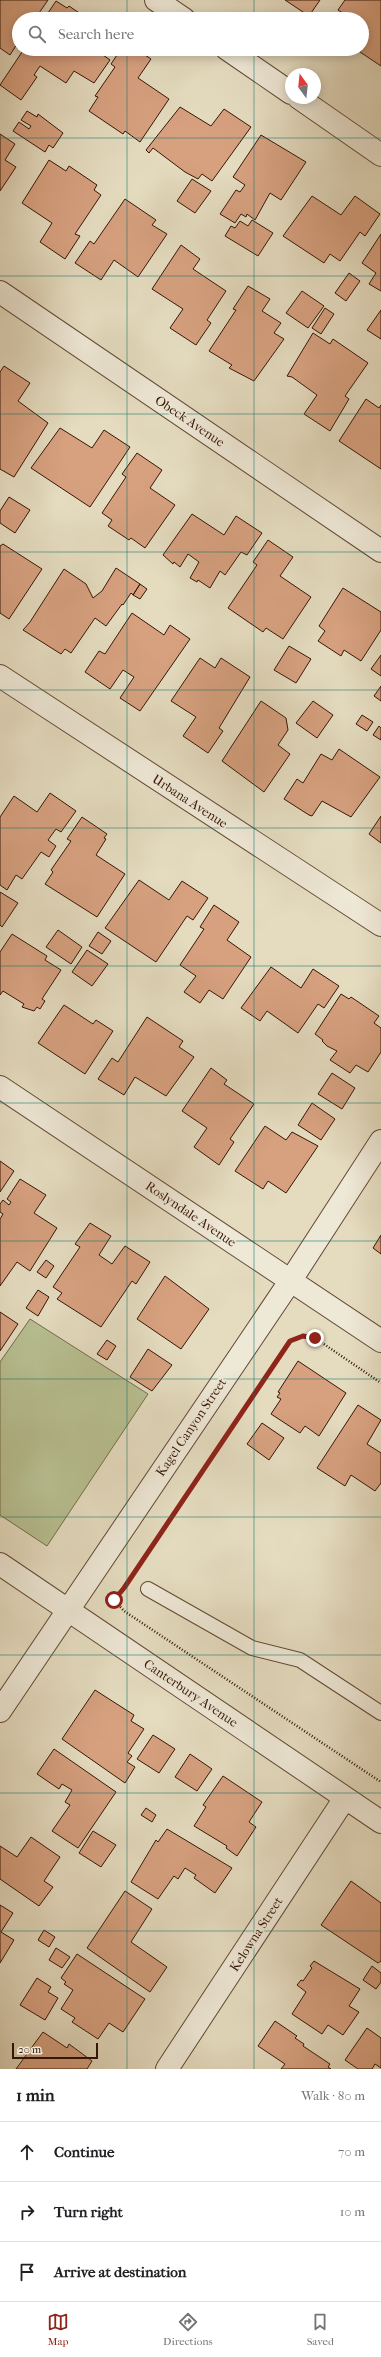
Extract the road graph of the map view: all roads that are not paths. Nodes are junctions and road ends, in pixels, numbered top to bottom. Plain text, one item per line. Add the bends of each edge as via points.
1 (156, 0) edge
2 (174, 12) edge
3 (237, 56) edge
4 (285, 89) edge
5 (307, 104) edge
6 (381, 155) edge
7 (0, 292) edge
8 (381, 551) edge
9 (0, 676) edge
10 (381, 925) edge
11 (0, 1087) edge
12 (381, 1141) edge
13 (291, 1280) junction
14 (381, 1341) edge
15 (0, 1564) edge
16 (148, 1589) dead end
17 (67, 1609) junction
18 (0, 1712) edge
19 (381, 1713) edge
20 (345, 1798) junction
21 (381, 1822) edge
22 (167, 2069) edge

1 - 2 street
3 - 4 street
5 - 6 street
7 - 8 street, Obeck Avenue
9 - 10 street, Urbana Avenue
11 - 13 street, Roslyndale Avenue
12 - 13 street, Kagel Canyon Street
13 - 14 street, Roslyndale Avenue
13 - 17 street, Kagel Canyon Street
15 - 17 street, Canterbury Avenue
16 - 19 lane via 252,1648 300,1660
17 - 18 street, Kagel Canyon Street
17 - 20 street, Canterbury Avenue
20 - 21 street, Canterbury Avenue
20 - 22 street, Kelowna Street

